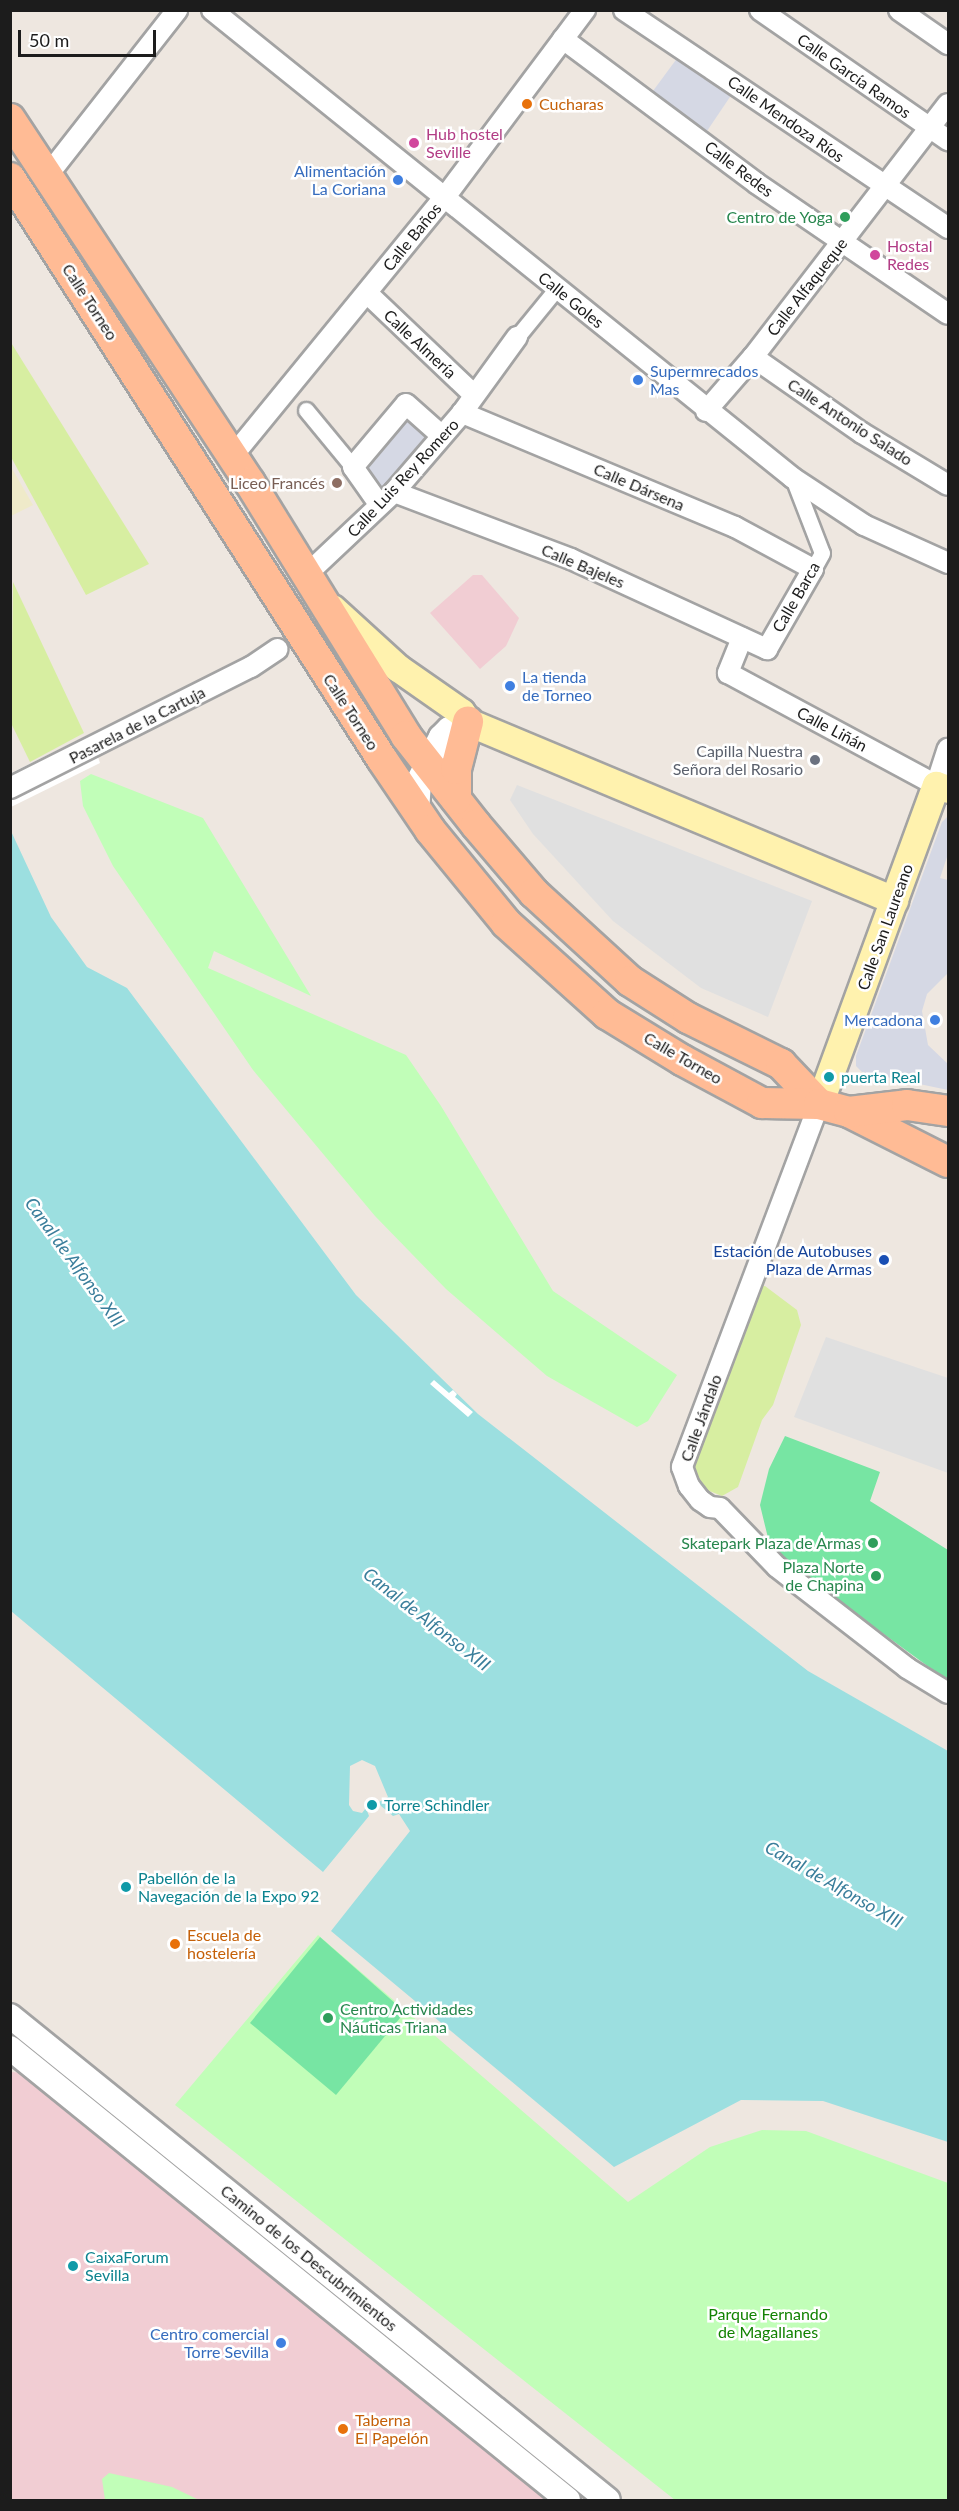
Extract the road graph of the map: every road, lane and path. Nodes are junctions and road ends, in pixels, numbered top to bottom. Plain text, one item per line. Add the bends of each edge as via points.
1 (177, 10) edge
2 (212, 10) edge
3 (585, 10) edge
4 (624, 10) edge
5 (760, 10) edge
6 (898, 10) edge
7 (563, 39) junction
8 (948, 44) edge
9 (948, 104) edge
10 (10, 119) edge
11 (929, 128) junction
12 (948, 140) edge
13 (47, 176) junction
14 (10, 178) edge
15 (886, 187) junction
16 (445, 197) junction
17 (948, 228) edge
18 (841, 243) junction
19 (557, 288) junction
20 (367, 293) junction
21 (948, 314) edge
22 (517, 337) joint
23 (753, 357) junction
24 (474, 395) junction
25 (306, 410) dead end
26 (706, 411) junction
27 (462, 413) junction
28 (441, 435) junction
29 (231, 458) junction
30 (353, 467) junction
31 (793, 478) junction
32 (948, 485) edge
33 (387, 498) junction
34 (948, 563) edge
35 (813, 569) junction
36 (312, 585) junction
37 (742, 638) junction
38 (280, 648) junction
39 (767, 649) joint
40 (465, 731) junction
41 (948, 749) edge
42 (420, 774) junction
43 (942, 787) edge
44 (10, 788) edge
45 (456, 799) junction
46 (894, 900) junction
47 (819, 1104) junction
48 (907, 1105) junction
49 (948, 1111) edge
50 (849, 1112) junction
51 (948, 1123) edge
52 (941, 1154) edge
53 (948, 1693) edge
54 (15, 2028) edge
55 (10, 2048) edge
56 (568, 2500) edge
57 (608, 2500) edge

1 - 13 street
2 - 16 street, Calle Goles
3 - 7 street, Calle Baños
4 - 15 street, Calle Mendoza Ríos
5 - 11 street, Calle García Ramos
6 - 8 street
7 - 16 street, Calle Baños
7 - 18 street, Calle Redes
9 - 11 street, Calle Alfaqueque
10 - 13 main road, Calle Torneo
11 - 12 street, Calle García Ramos
11 - 15 street, Calle Alfaqueque
13 - 29 main road, Calle Torneo
14 - 38 main road, Calle Torneo
15 - 17 street, Calle Mendoza Ríos
15 - 18 street, Calle Alfaqueque
16 - 19 street, Calle Goles
16 - 20 street, Calle Baños
18 - 21 street, Calle Redes
18 - 23 street, Calle Alfaqueque
19 - 22 street, Calle Luis Rey Romero
19 - 26 street, Calle Goles
20 - 24 street, Calle Almería
20 - 29 street, Calle Baños
22 - 24 street, Calle Luis Rey Romero
23 - 26 street, Calle Alfaqueque
23 - 32 street, Calle Antonio Salado via 862,433
24 - 27 street, Calle Luis Rey Romero
25 - 30 street
26 - 31 street, Calle Goles
27 - 28 street, Calle Luis Rey Romero
27 - 35 street, Calle Dársena via 735,527
28 - 30 street via 406,404
28 - 33 street, Calle Luis Rey Romero
29 - 36 main road, Calle Torneo
30 - 33 street
31 - 34 street, Calle Goles via 864,525
31 - 35 street, Calle Barca via 822,553
33 - 36 street, Calle Luis Rey Romero
33 - 37 street, Calle Bajeles via 571,559
35 - 39 street, Calle Barca
36 - 40 main road, Calle Torneo via 398,668 461,712
36 - 42 main road, Calle Torneo via 406,736 406,769
37 - 39 street, Calle Bajeles
37 - 43 street, Calle Liñán via 728,673
38 - 42 main road, Calle Torneo
38 - 44 street, Pasarela de la Cartuja
40 - 42 street
40 - 45 main road via 456,769
40 - 46 main road, Calle Torneo
41 - 43 street, Calle San Laureano
42 - 45 main road, Calle Torneo
42 - 47 main road, Calle Torneo via 417,811 472,885 506,923 608,1014 762,1103
43 - 46 main road, Calle San Laureano
45 - 47 main road, Calle Torneo via 534,893 630,981 688,1018 781,1064
46 - 47 main road, Calle San Laureano
47 - 50 main road, Calle Torneo
47 - 53 street, Calle Jándalo via 682,1467 700,1500 720,1508 777,1567 907,1668
48 - 49 main road, Calle Torneo
48 - 50 main road, Calle Torneo
48 - 51 main road
50 - 52 main road, Calle Torneo
54 - 57 street, Camino de los Descubrimientos
55 - 56 street, Camino de los Descubrimientos

